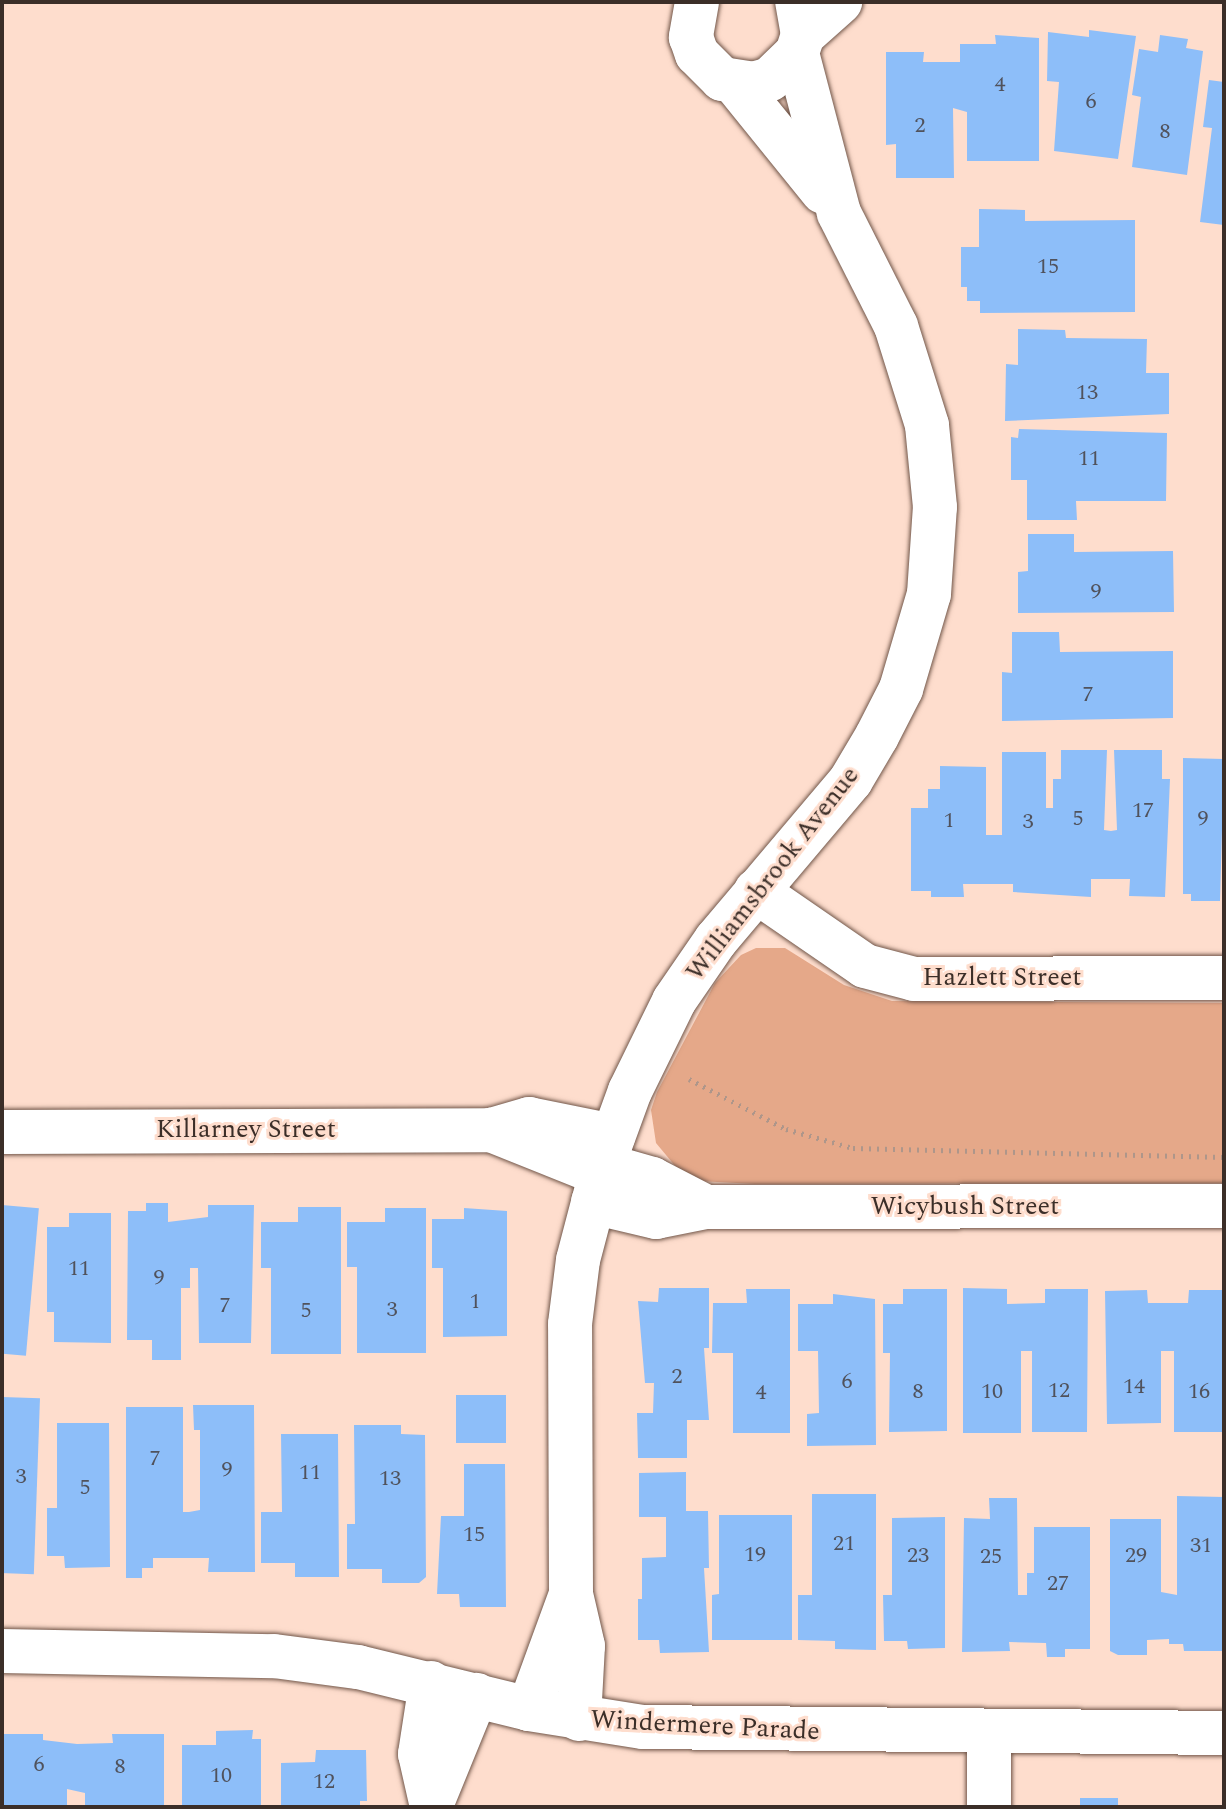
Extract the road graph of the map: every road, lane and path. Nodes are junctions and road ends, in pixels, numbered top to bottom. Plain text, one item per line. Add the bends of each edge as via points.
1 (840, 2) edge
2 (694, 5) edge
3 (799, 30) edge
4 (734, 82) junction
5 (839, 213) junction
6 (756, 891) junction
7 (1224, 978) edge
8 (689, 1079) dead end
9 (2, 1132) edge
10 (1224, 1157) edge
11 (603, 1169) junction
12 (1224, 1206) edge
13 (571, 1594) junction
14 (2, 1651) edge
15 (431, 1683) junction
16 (476, 1695) junction
17 (529, 1709) junction
18 (579, 1719) junction
19 (1224, 1733) edge
20 (989, 1735) junction
21 (432, 1805) edge
22 (989, 1807) edge

1 - 3 street
2 - 4 street, Williamsbrook Avenue via 691,37 697,54 708,68
3 - 4 street via 770,79
3 - 5 street, Williamsbrook Avenue
4 - 5 street, Williamsbrook Avenue
5 - 6 street, Williamsbrook Avenue via 914,376 932,460 934,548 916,647 877,736 851,780
6 - 7 street, Hazlett Street via 865,966 914,979
6 - 11 street, Williamsbrook Avenue via 674,1001
8 - 10 path via 786,1129 853,1148
9 - 11 street, Killarney Street via 491,1130
11 - 12 street, Wicybush Street via 656,1217 706,1207
11 - 13 street, Williamsbrook Avenue via 570,1324
13 - 17 street, Williamsbrook Avenue
13 - 18 street, Williamsbrook Avenue via 583,1646
14 - 15 street, Windermere Parade via 274,1656
15 - 16 street, Windermere Parade
15 - 21 street via 420,1754
16 - 17 street, Windermere Parade
16 - 21 street
17 - 18 street, Windermere Parade
18 - 20 street, Windermere Parade via 720,1731
19 - 20 street, Windermere Parade
20 - 22 street

